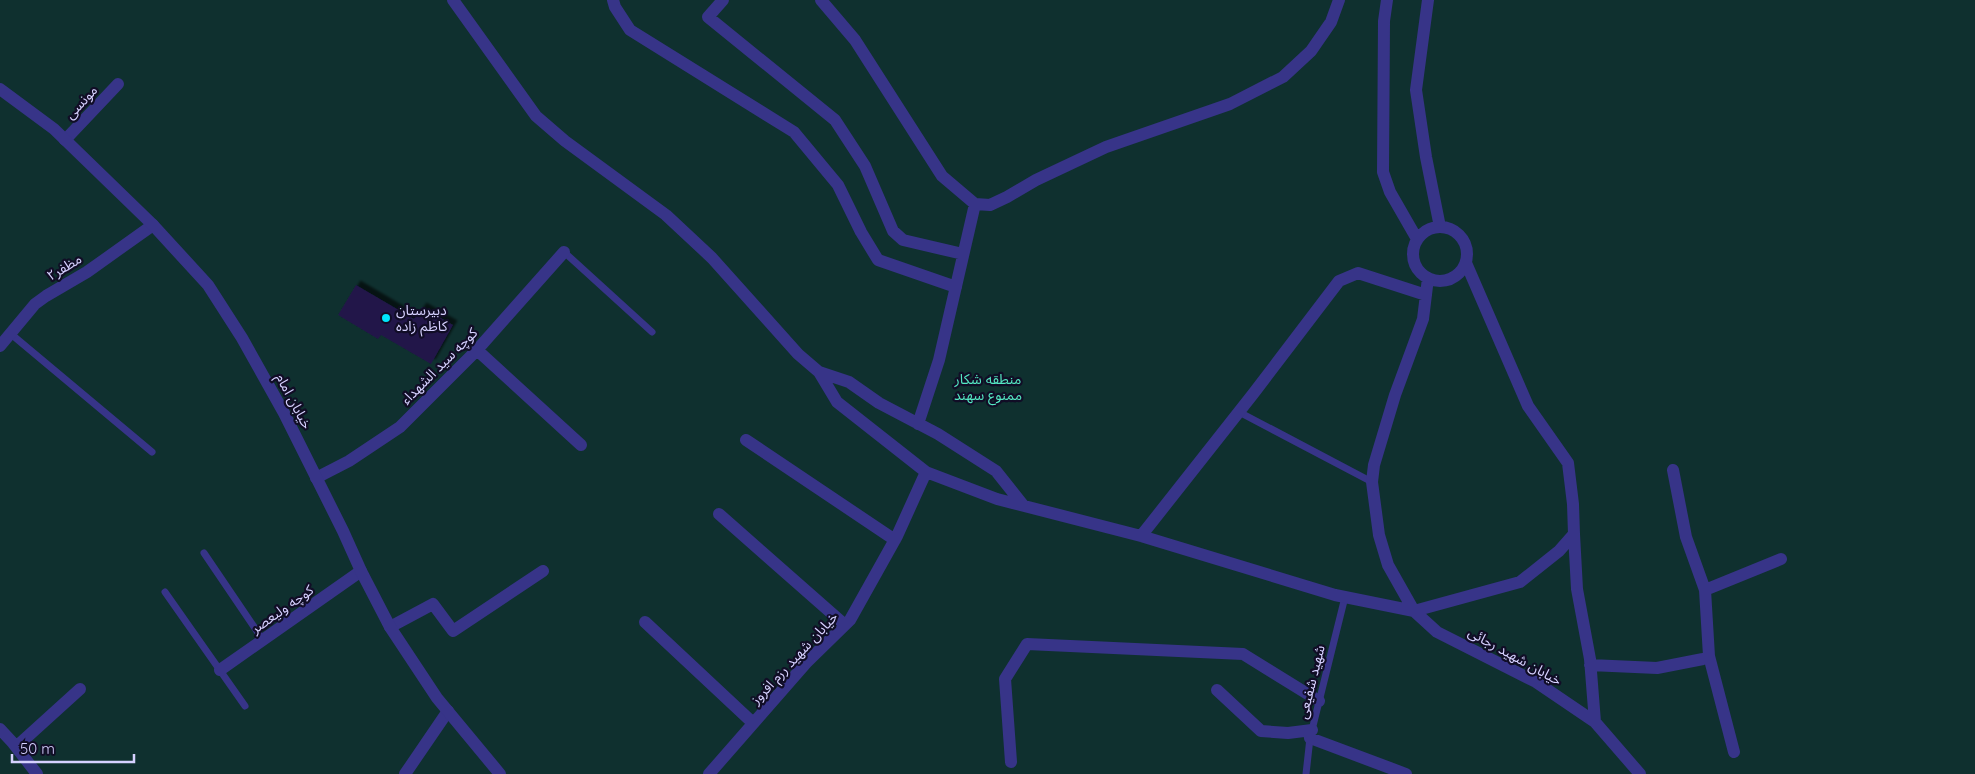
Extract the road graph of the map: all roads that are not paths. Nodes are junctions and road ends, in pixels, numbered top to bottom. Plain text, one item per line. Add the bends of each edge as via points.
1 (453, 0) edge
2 (613, 0) edge
3 (723, 0) edge
4 (821, 0) edge
5 (1339, 0) edge
6 (1387, 0) edge
7 (1428, 0) edge
8 (118, 84) dead end
9 (0, 89) edge
10 (65, 140) junction
11 (975, 204) junction
12 (153, 225) junction
13 (1440, 227) junction
14 (1417, 239) junction
15 (564, 252) joint
16 (963, 254) junction
17 (1466, 263) junction
18 (1428, 278) junction
19 (956, 287) junction
20 (1426, 295) junction
21 (652, 332) dead end
22 (11, 334) junction
23 (0, 346) edge
24 (478, 350) junction
25 (819, 372) junction
26 (1239, 412) junction
27 (918, 424) junction
28 (746, 440) dead end
29 (581, 445) dead end
30 (152, 452) dead end
31 (1673, 470) dead end
32 (926, 472) junction
33 (316, 478) junction
34 (1372, 482) junction
35 (1024, 505) junction
36 (719, 514) dead end
37 (1574, 534) junction
38 (1141, 536) junction
39 (895, 540) junction
40 (204, 553) dead end
41 (1781, 560) dead end
42 (361, 571) junction
43 (543, 571) dead end
44 (1705, 590) junction
45 (165, 592) dead end
46 (1345, 597) junction
47 (1414, 611) junction
48 (645, 622) dead end
49 (845, 625) junction
50 (390, 626) junction
51 (263, 640) junction
52 (1709, 656) junction
53 (1590, 665) junction
54 (220, 670) junction
55 (80, 689) dead end
56 (1217, 690) dead end
57 (1319, 701) junction
58 (245, 706) dead end
59 (448, 711) junction
60 (1595, 722) junction
61 (753, 724) junction
62 (0, 729) edge
63 (1311, 734) junction
64 (16, 746) junction
65 (1734, 752) dead end
66 (1012, 762) dead end
67 (37, 774) edge
68 (405, 774) edge
69 (500, 774) edge
70 (709, 774) edge
71 (1306, 774) edge
72 (1406, 774) edge
73 (1640, 774) edge

1 - 25 street via 536,116 666,215 712,258 798,354
2 - 19 street via 630,30 794,132 838,186 878,260
3 - 16 street via 708,17 834,120 865,166 893,231 903,240
4 - 11 street via 855,40 942,176
5 - 11 street via 1331,22 1311,51 1283,77 1230,104 1106,147 990,205
6 - 14 street via 1383,172 1390,192
7 - 13 street via 1416,90
8 - 10 street, مونسی
9 - 10 street, خیابان امام
10 - 12 street, خیابان امام
11 - 16 street
12 - 22 street, مظفر۲ via 35,304
12 - 33 street, خیابان امام via 208,285 284,412
13 - 14 street via 1431,228
13 - 17 street via 1448,228 1462,238 1468,254
14 - 18 street via 1413,256 1421,273
15 - 21 lane
15 - 24 street, کوچه سید الشهداء
16 - 19 street
17 - 18 street via 1462,271 1446,281
17 - 37 street via 1528,406 1568,463
18 - 20 street
19 - 27 street via 939,360
20 - 26 street via 1358,273 1339,281
20 - 34 street via 1423,319 1374,465
22 - 23 street, مظفر۲
22 - 30 lane
24 - 29 street
24 - 33 street, کوچه سید الشهداء via 400,427 349,461
25 - 27 street via 849,382
25 - 32 street via 837,402
26 - 34 lane
26 - 38 street
27 - 35 street via 996,471
28 - 39 street
31 - 44 street via 1686,537
32 - 35 street via 997,499
32 - 39 street, خیابان شهید رزم افروز
33 - 42 street, خیابان امام
34 - 47 street via 1379,535 1388,565
35 - 38 street
36 - 49 street
37 - 47 street via 1559,551 1520,582
37 - 53 street via 1577,589
38 - 46 street
39 - 49 street, خیابان شهید رزم افروز
40 - 51 lane
41 - 44 street
42 - 50 street, خیابان امام
42 - 51 street, کوچه ولیعصر
43 - 50 street via 453,631 433,604
44 - 52 street
45 - 54 lane
46 - 47 street
46 - 57 lane, شهید شفیعی
47 - 60 street, خیابان شهید رجائی via 1437,632 1536,682
48 - 61 street
49 - 61 street, خیابان شهید رزم افروز via 806,663
50 - 59 street, خیابان امام
51 - 54 street, کوچه ولیعصر
52 - 53 street via 1657,668
52 - 65 street
53 - 60 street
54 - 58 lane
55 - 64 street
56 - 63 street via 1261,731
57 - 63 lane, شهید شفیعی
57 - 66 street via 1243,654 1027,644 1005,679
59 - 68 street
59 - 69 street, خیابان امام
60 - 73 street, خیابان شهید رجائی
61 - 70 street, خیابان شهید رزم افروز
62 - 64 street
63 - 71 lane, شهید شفیعی
63 - 72 street
64 - 67 street

